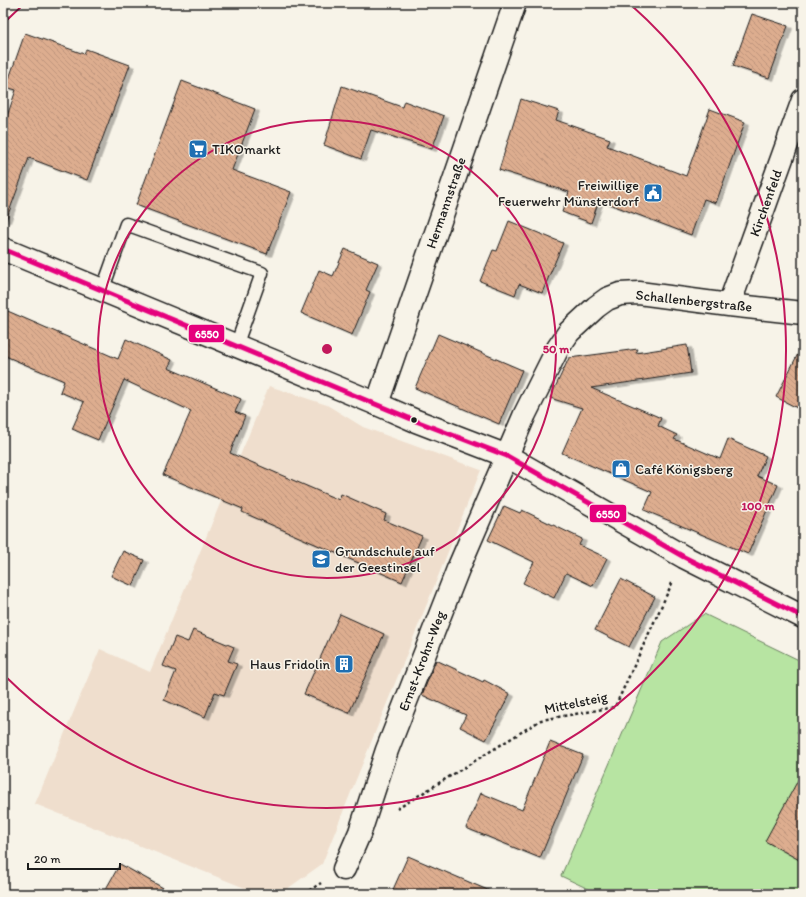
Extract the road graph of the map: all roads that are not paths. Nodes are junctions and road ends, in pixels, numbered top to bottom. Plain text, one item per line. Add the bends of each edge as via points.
1 (515, 3) edge
2 (803, 100) edge
3 (3, 249) edge
4 (102, 291) junction
5 (729, 305) junction
6 (803, 313) edge
7 (236, 346) junction
8 (377, 404) junction
9 (507, 456) junction
10 (803, 617) edge
11 (344, 870) dead end

1 - 8 street, Hermannstraße
2 - 5 street, Kirchenfeld
3 - 4 street
4 - 7 street
4 - 7 lane via 126,224 262,273
5 - 6 street, Schallenbergstraße
5 - 9 street, Schallenbergstraße via 639,293 620,294 607,299 569,332 558,348
7 - 8 street
8 - 9 street
9 - 10 street via 684,557
9 - 11 street, Ernst-Krohn-Weg via 455,576 387,750 360,832

